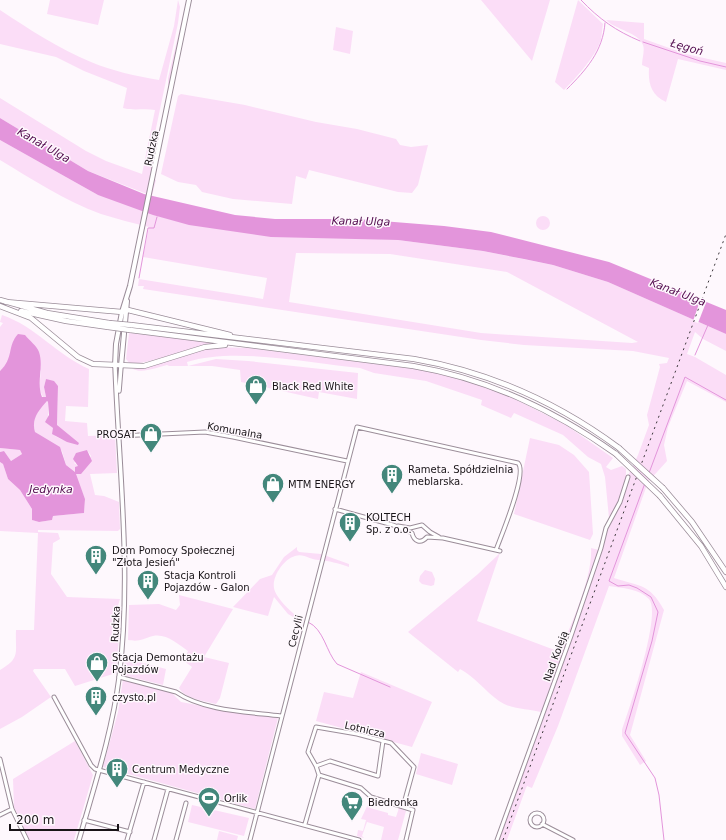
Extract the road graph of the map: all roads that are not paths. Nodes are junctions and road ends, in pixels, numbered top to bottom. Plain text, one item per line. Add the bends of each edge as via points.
1 (186, 0) edge
2 (189, 0) edge
3 (188, 6) junction
4 (127, 299) junction
5 (0, 300) edge
6 (6, 302) junction
7 (0, 305) edge
8 (128, 310) junction
9 (122, 312) junction
10 (108, 325) junction
11 (131, 328) junction
12 (244, 338) junction
13 (242, 345) junction
14 (118, 366) junction
15 (118, 436) junction
16 (347, 461) junction
17 (628, 478) dead end
18 (335, 509) junction
19 (393, 525) junction
20 (414, 527) junction
21 (428, 531) junction
22 (412, 533) junction
23 (427, 538) junction
24 (443, 538) junction
25 (496, 550) junction
26 (500, 551) dead end
27 (726, 572) edge
28 (726, 587) edge
29 (119, 676) junction
30 (54, 697) dead end
31 (281, 716) junction
32 (383, 741) junction
33 (0, 759) edge
34 (316, 766) junction
35 (98, 769) junction
36 (319, 775) junction
37 (144, 782) junction
38 (168, 789) junction
39 (186, 803) dead end
40 (403, 807) junction
41 (12, 809) junction
42 (257, 812) junction
43 (0, 815) edge
44 (84, 820) junction
45 (305, 824) junction
46 (542, 824) junction
47 (130, 832) junction
48 (128, 839) edge
49 (353, 839) edge
50 (27, 840) edge
51 (79, 840) edge
52 (132, 840) edge
53 (154, 840) edge
54 (176, 840) edge
55 (250, 840) edge
56 (359, 840) edge
57 (406, 840) edge
58 (497, 840) edge
59 (573, 840) edge

1 - 3 main road
2 - 3 main road, Rudzka
3 - 4 main road, Rudzka
4 - 8 main road, Rudzka
4 - 9 main road, Rudzka
5 - 6 main road
6 - 9 main road
6 - 10 main road
7 - 10 main road via 52,318
7 - 14 main road via 31,318 85,361
8 - 9 main road
8 - 12 main road
8 - 14 main road, Rudzka
9 - 14 main road, Rudzka via 116,344
10 - 11 main road, bridge
11 - 12 main road
11 - 13 main road
12 - 27 main road, bridge via 414,359 472,372 513,386 549,403 619,448 663,488 697,528
13 - 14 main road via 205,347 144,366
13 - 28 main road, bridge via 413,366 472,379 546,409 616,454 660,496 701,546
14 - 15 street, Rudzka
15 - 16 street, Komunalna via 205,432
15 - 29 street, Rudzka via 125,591
16 - 18 street, Cecylii
16 - 25 street, Cecylii via 357,427 514,461 520,465 521,470 513,503
17 - 58 street, Nad Koleją via 620,502 606,528 571,636
18 - 19 street
18 - 31 street, Cecylii
19 - 20 street
19 - 22 street
20 - 21 street via 422,525
20 - 22 street
21 - 23 street
21 - 24 street
22 - 23 street via 418,541
23 - 24 street
24 - 25 street
25 - 26 street
29 - 31 street via 217,707
29 - 35 street, Rudzka via 111,724
30 - 35 street via 91,765
31 - 42 street, Cecylii
32 - 34 street via 378,776 330,761
32 - 34 street, Lotnicza via 316,727 308,752
32 - 40 street, Lotnicza via 391,743 414,767
33 - 41 street
34 - 36 street
35 - 37 street
35 - 44 street, Rudzka
36 - 40 street via 361,788 371,797
36 - 45 street
37 - 38 street
37 - 47 street
38 - 42 street
38 - 53 street
39 - 54 street
40 - 57 street via 413,810
41 - 43 street
41 - 50 street
42 - 45 street
42 - 55 street, Cecylii
44 - 47 street
44 - 51 street, Rudzka
45 - 49 street
46 - 46 street via 543,818 540,815 532,816 532,825 537,827
46 - 59 street
47 - 48 street
48 - 52 street
49 - 56 street

